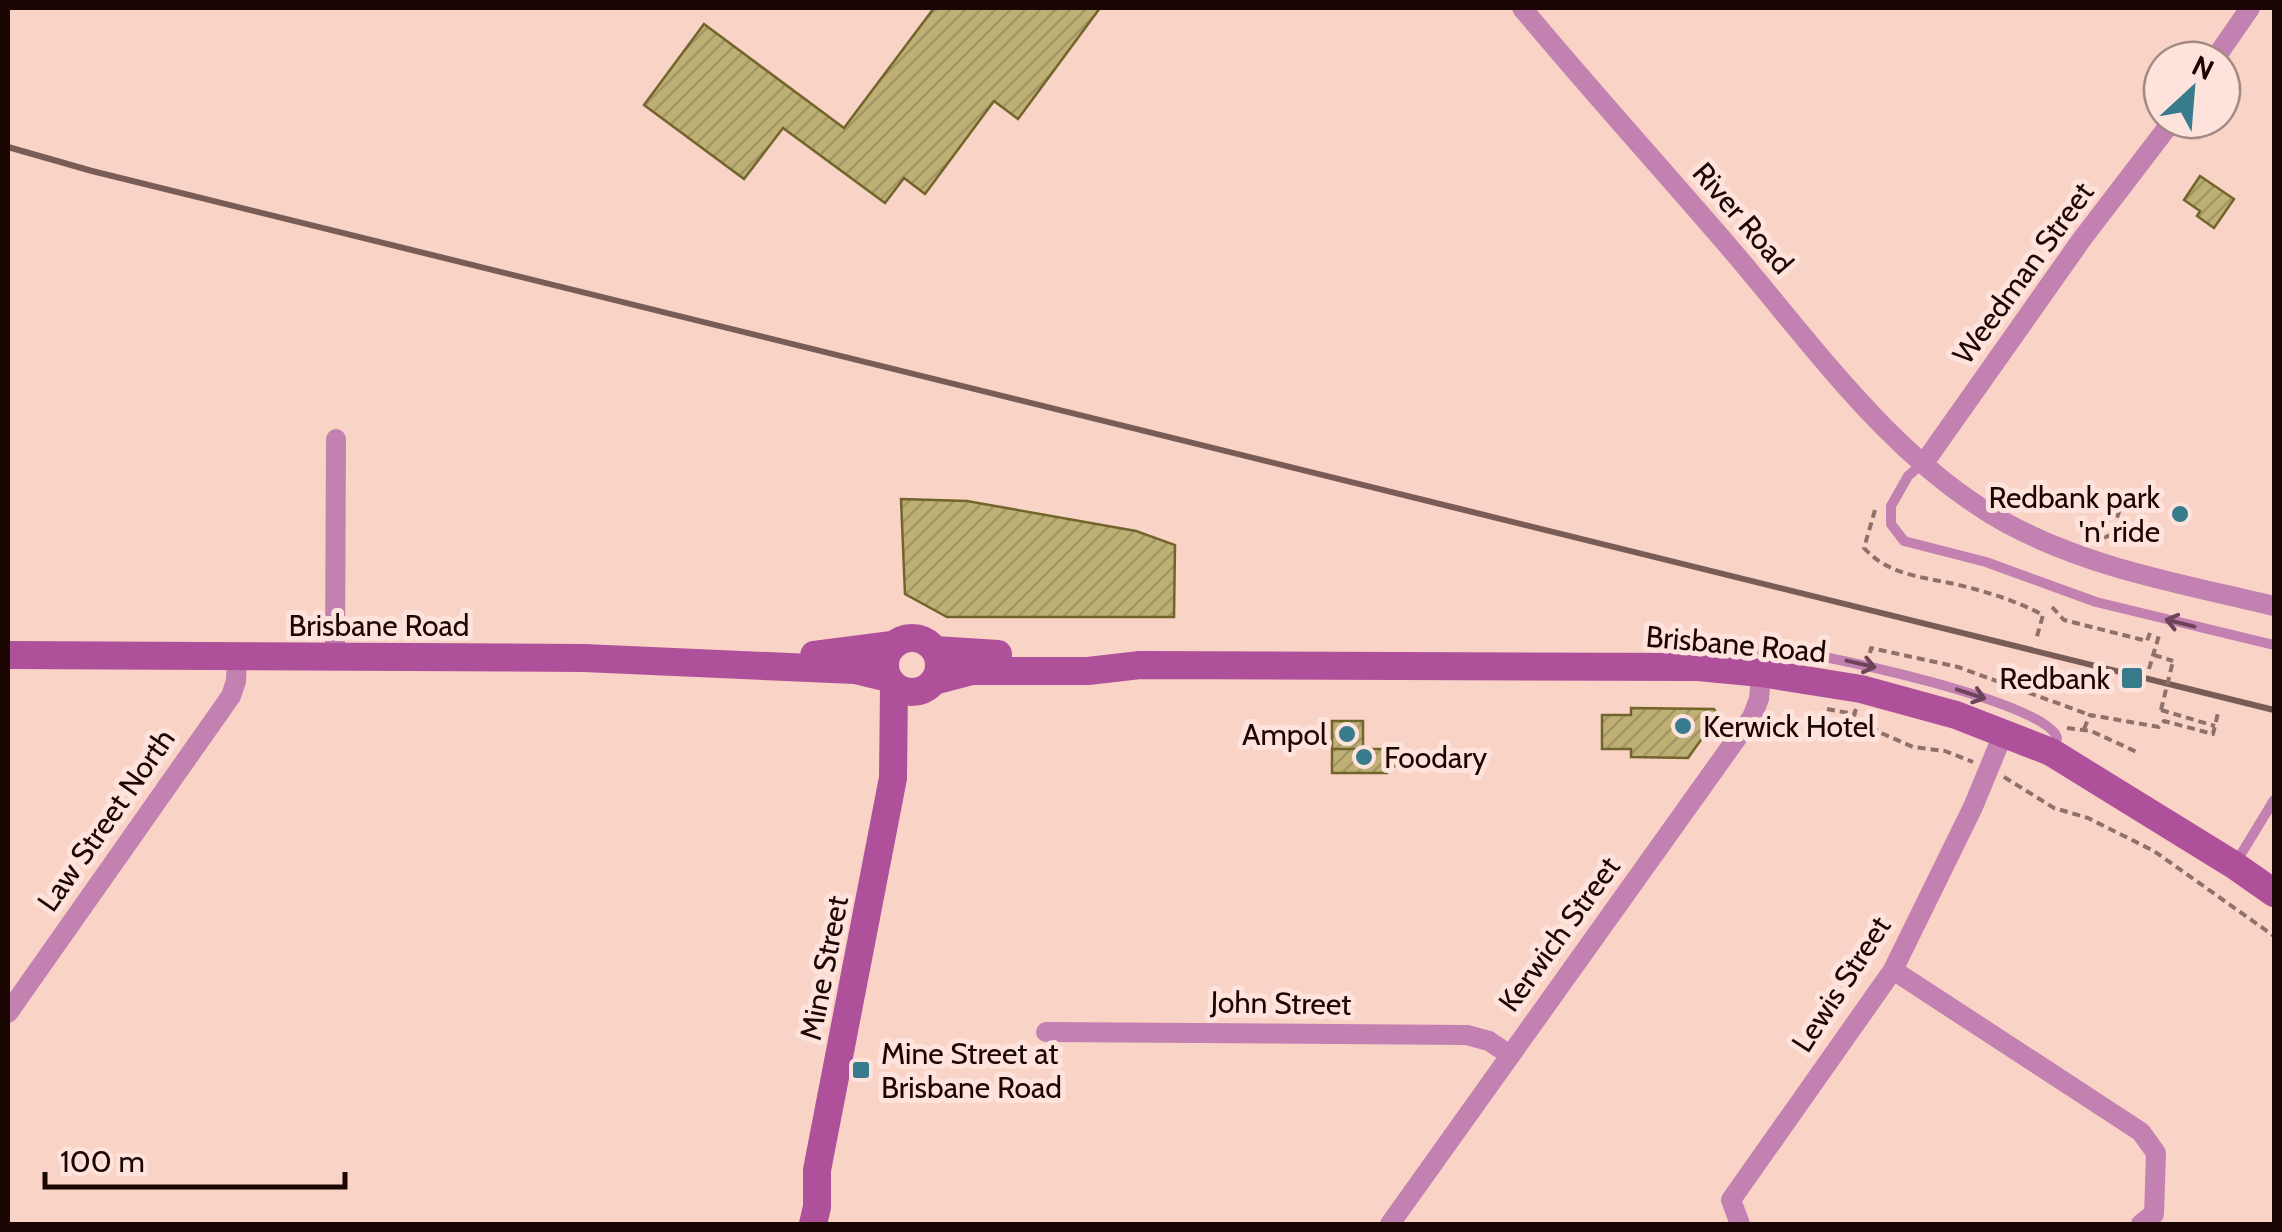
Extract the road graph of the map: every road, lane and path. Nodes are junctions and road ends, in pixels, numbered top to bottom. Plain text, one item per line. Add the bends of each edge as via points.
1 (1522, 8) edge
2 (2250, 8) edge
3 (2228, 40) edge
4 (2157, 140) edge
5 (336, 439) dead end
6 (1924, 463) junction
7 (2122, 502) dead end
8 (2104, 538) dead end
9 (2064, 598) dead end
10 (2274, 606) edge
11 (2052, 607) junction
12 (2043, 615) dead end
13 (2160, 632) junction
14 (2174, 635) dead end
15 (2274, 645) edge
16 (892, 646) junction
17 (934, 650) junction
18 (8, 655) edge
19 (2153, 655) junction
20 (237, 656) junction
21 (335, 657) junction
22 (1868, 660) dead end
23 (750, 665) junction
24 (1140, 665) junction
25 (1698, 668) junction
26 (2149, 669) dead end
27 (1761, 673) junction
28 (891, 682) junction
29 (930, 685) junction
30 (1856, 707) dead end
31 (1827, 711) dead end
32 (2218, 713) dead end
33 (1854, 714) junction
34 (2090, 715) junction
35 (2215, 726) junction
36 (2084, 730) junction
37 (2004, 732) junction
38 (2051, 740) junction
39 (2139, 753) dead end
40 (1978, 764) dead end
41 (2000, 775) dead end
42 (893, 778) junction
43 (2274, 800) edge
44 (2234, 865) junction
45 (2274, 893) edge
46 (2274, 936) edge
47 (1892, 970) junction
48 (8, 1013) edge
49 (1046, 1032) dead end
50 (1510, 1055) junction
51 (817, 1170) junction
52 (2147, 1219) edge
53 (792, 1224) edge
54 (813, 1224) edge
55 (1390, 1224) edge
56 (1740, 1224) edge

1 - 6 street, River Road via 1833,369
2 - 3 street
4 - 6 street, Weedman Street
5 - 21 street
6 - 10 street, River Road via 1978,506 2081,558
15 -> 6 lane via 2096,602 1904,541 1891,524 1891,506
7 - 8 path via 2112,534
9 - 11 path
11 - 12 path
11 - 13 path via 2064,620 2147,641 2149,630
13 - 14 path
13 - 19 path
16 - 17 main road via 910,638
16 - 23 main road, Brisbane Road
16 - 28 main road via 884,661
17 - 24 main road, Brisbane Road
17 - 29 main road via 939,662
18 - 20 main road, Brisbane Road
19 - 26 path
19 - 35 path, bridge via 2174,661 2161,710
20 - 21 main road, Brisbane Road
20 - 48 street, Law Street North via 231,696
21 - 23 main road, Brisbane Road
22 - 34 path via 1871,648 1958,667
23 - 28 main road, Brisbane Road via 864,671
24 - 25 main road, Brisbane Road
24 - 29 main road, Brisbane Road via 972,671
25 - 27 main road, Brisbane Road
25 -> 38 lane via 1762,649 1813,655 1962,691
27 - 37 main road, Brisbane Road via 1861,689
27 - 50 street, Kerwich Street via 1752,717
28 - 29 main road via 911,692
28 - 42 main road, Mine Street
29 - 42 main road, Mine Street
30 - 33 path
31 - 33 path
32 - 35 path
33 - 40 path via 1914,747
34 - 35 path via 2159,727 2164,721 2213,734
34 - 36 path
36 - 38 path
36 - 39 path
37 - 38 main road, Brisbane Road
37 - 47 street, Lewis Street
38 - 44 main road, Brisbane Road
41 - 46 path via 2054,808 2154,851
42 - 51 main road, Mine Street
43 - 44 lane
44 - 45 main road, Brisbane Road
47 - 52 street via 2141,1132 2156,1153
47 - 56 street, Lewis Street via 1731,1200
49 - 50 street, John Street via 1467,1035
50 - 55 street, Kerwich Street
51 - 53 main road, Mine Street
51 - 54 main road, Mine Street

